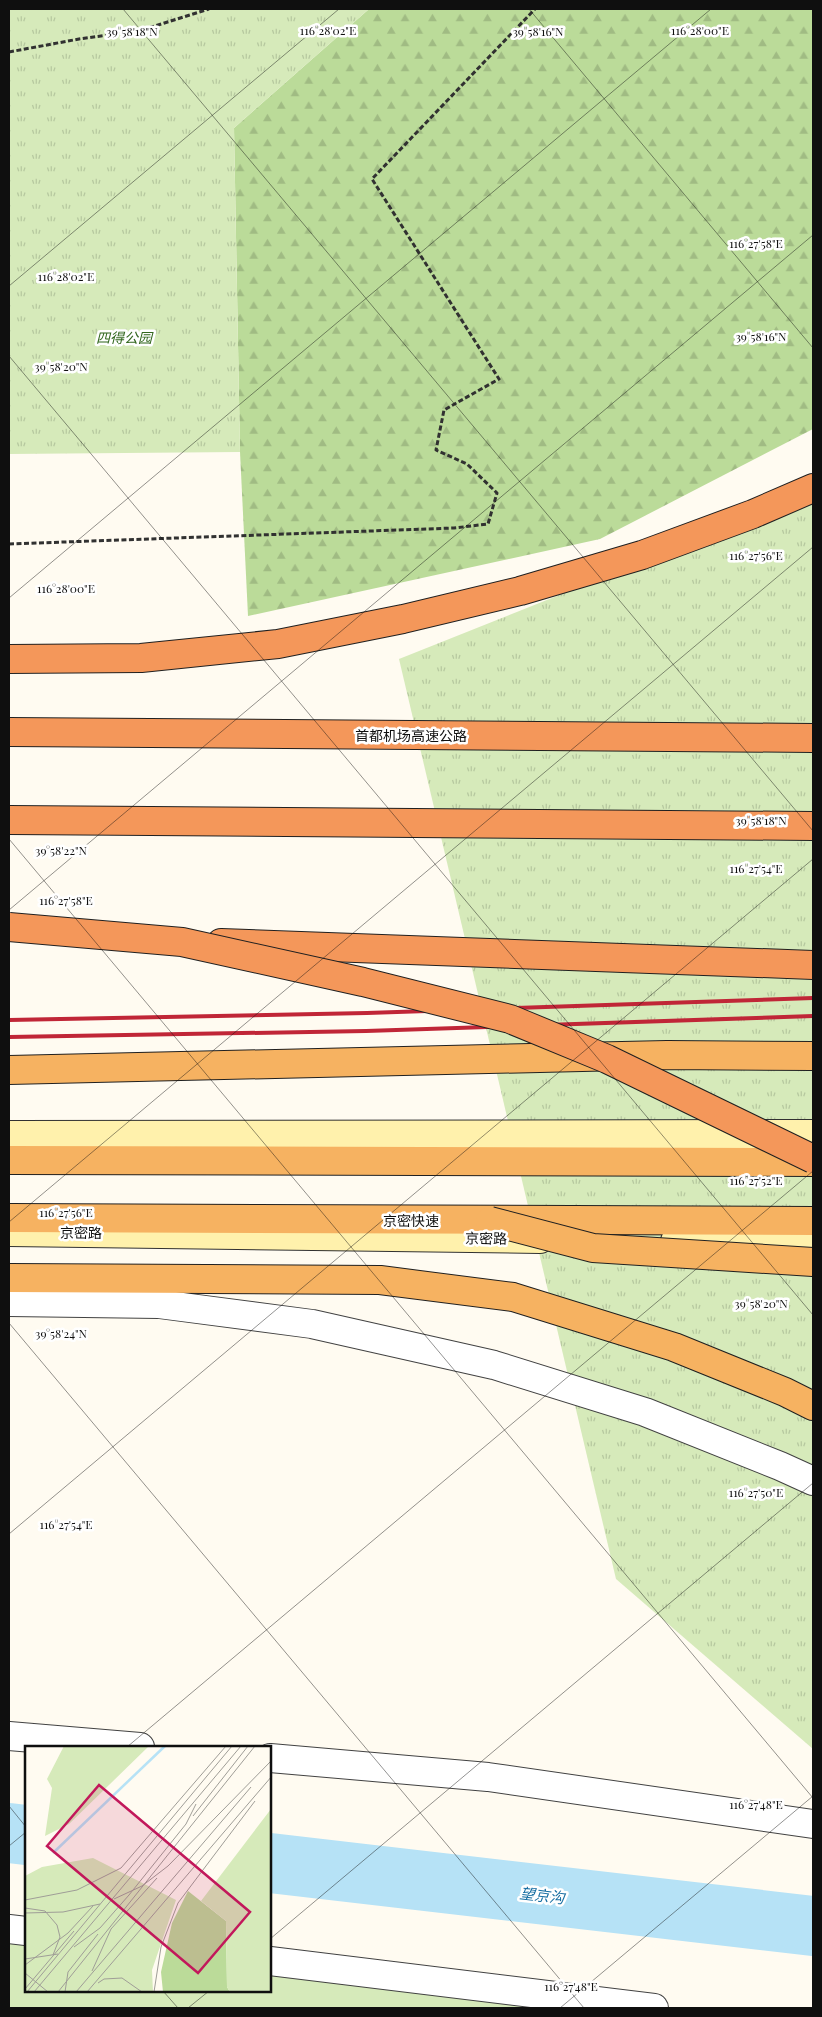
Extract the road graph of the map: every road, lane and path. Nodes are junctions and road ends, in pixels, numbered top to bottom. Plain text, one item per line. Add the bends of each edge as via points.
1 (192, 9) edge
2 (209, 9) edge
3 (535, 9) edge
4 (191, 16) junction
5 (9, 52) edge
6 (813, 488) edge
7 (9, 544) edge
8 (9, 659) edge
9 (9, 732) edge
10 (813, 738) edge
11 (9, 820) edge
12 (813, 826) edge
13 (9, 927) edge
14 (182, 942) junction
15 (813, 965) edge
16 (813, 1056) edge
17 (9, 1070) edge
18 (813, 1134) edge
19 (9, 1135) edge
20 (9, 1160) edge
21 (813, 1160) edge
22 (9, 1218) edge
23 (490, 1221) junction
24 (813, 1221) edge
25 (9, 1232) edge
26 (813, 1244) edge
27 (813, 1262) edge
28 (9, 1278) edge
29 (9, 1302) edge
30 (813, 1406) edge
31 (813, 1481) edge
32 (9, 1736) edge
33 (128, 1746) edge
34 (271, 1758) edge
35 (813, 1824) edge
36 (9, 1929) edge
37 (25, 1931) edge
38 (271, 1960) edge
39 (654, 2008) edge

1 - 4 path
2 - 4 path
3 - 7 path via 372,179 499,379 444,410 436,450 467,464 497,493 488,524 454,528
4 - 5 path via 139,31
6 - 8 highway via 642,555 520,591 403,619 278,644 141,658
9 - 10 highway, 首都机场高速公路
11 - 12 highway
13 - 14 highway, bridge
14 - 15 highway, bridge
14 - 21 highway, bridge via 510,1018 608,1059
16 - 17 highway via 667,1055
18 - 19 main road
20 - 21 highway
22 - 23 highway, 京密快速
23 - 24 highway, 京密快速, bridge
23 - 27 highway, bridge via 593,1248
25 - 26 main road, 京密路
28 - 30 highway via 380,1280 513,1297 674,1346
29 - 31 street via 159,1304 321,1326 494,1366 645,1412
32 - 33 street
34 - 35 street via 488,1777
36 - 37 street
38 - 39 street

